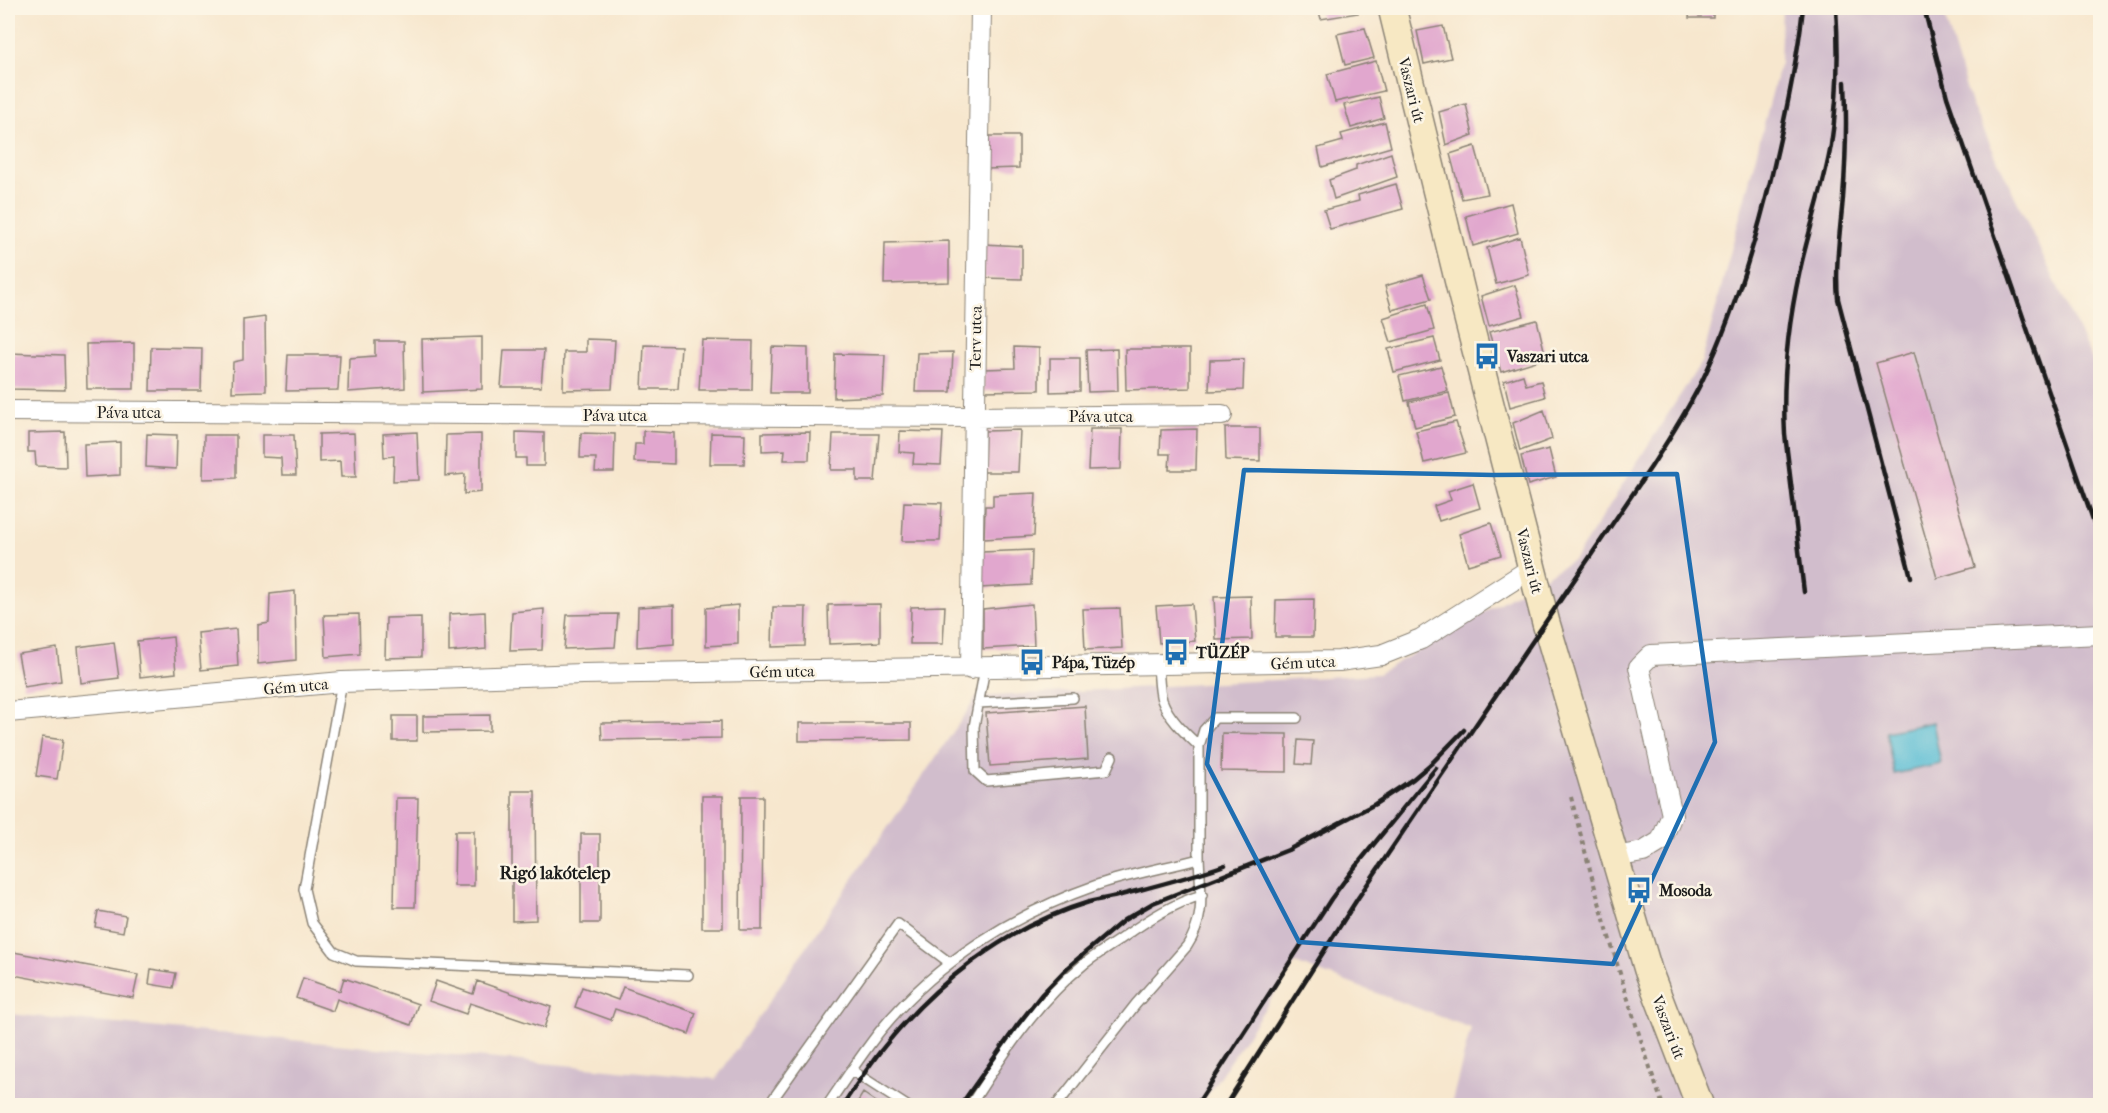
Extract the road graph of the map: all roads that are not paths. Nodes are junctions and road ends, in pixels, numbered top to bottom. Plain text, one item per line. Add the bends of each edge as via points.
1 (981, 8) edge
2 (1392, 8) edge
3 (8, 411) edge
4 (1222, 415) dead end
5 (974, 417) junction
6 (1532, 568) junction
7 (2100, 634) edge
8 (1158, 666) junction
9 (978, 668) junction
10 (342, 682) junction
11 (1073, 698) dead end
12 (978, 703) junction
13 (8, 712) edge
14 (1297, 718) dead end
15 (1199, 746) junction
16 (1112, 757) dead end
17 (1614, 857) junction
18 (1199, 860) junction
19 (1202, 895) junction
20 (950, 963) junction
21 (688, 975) dead end
22 (851, 1070) junction
23 (768, 1106) edge
24 (827, 1106) edge
25 (907, 1106) edge
26 (970, 1106) edge
27 (1056, 1106) edge
28 (1700, 1106) edge

1 - 5 street, Terv utca
2 - 6 main road, Vaszari út
3 - 5 street, Páva utca
4 - 5 street, Páva utca
5 - 9 street, Terv utca
6 - 8 street, Gém utca via 1439,629 1381,655 1339,661
6 - 17 main road, Vaszari út
7 - 17 street via 1651,655 1638,667 1672,815 1661,841 1643,852
8 - 9 street, Gém utca
8 - 15 lane via 1162,699 1180,729
9 - 10 street, Gém utca
9 - 12 lane
10 - 13 street, Gém utca
10 - 21 lane via 304,889 312,922 334,952 356,962
11 - 12 lane
12 - 16 lane via 975,771 986,781 1106,770
14 - 15 lane via 1215,718 1204,730
15 - 18 lane
17 - 28 main road, Vaszari út via 1648,970
18 - 19 lane
18 - 20 lane via 1099,885 1037,909 992,933
19 - 26 lane via 1184,900 1145,922 1085,964 1026,1024
19 - 27 lane via 1193,937 1187,946
20 - 22 lane via 880,1030
20 - 23 lane via 898,924
22 - 24 lane
22 - 25 lane

